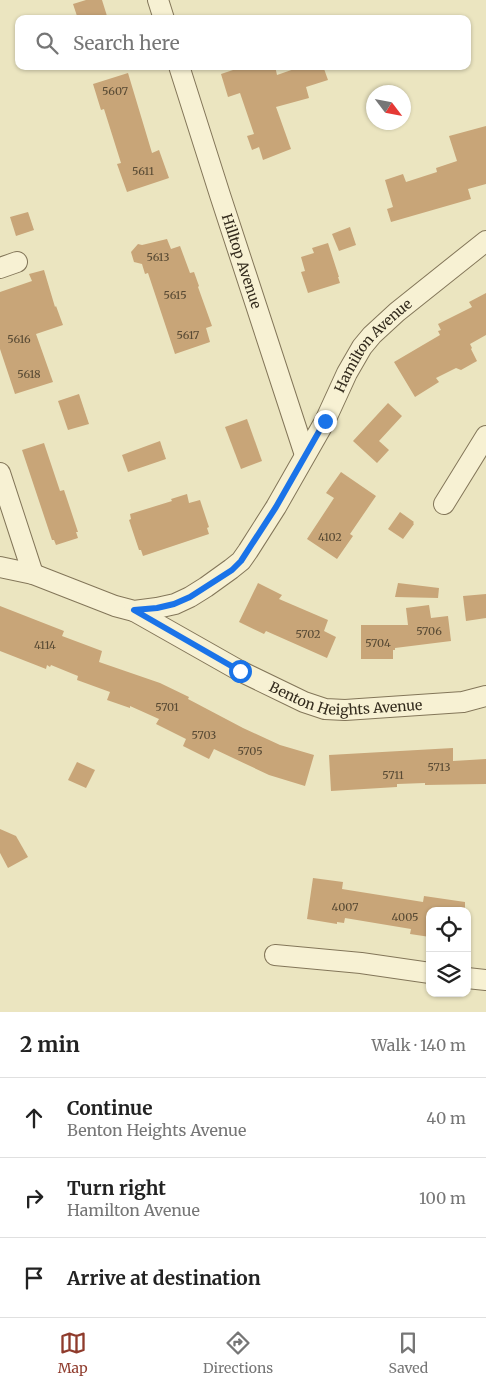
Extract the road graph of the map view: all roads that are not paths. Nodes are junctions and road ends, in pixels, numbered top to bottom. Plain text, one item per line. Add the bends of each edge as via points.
1 (158, 0) edge
2 (163, 15) edge
3 (180, 70) edge
4 (486, 241) edge
5 (486, 436) edge
6 (305, 455) junction
7 (0, 473) edge
8 (444, 504) dead end
9 (0, 567) edge
10 (33, 574) junction
11 (134, 610) junction
12 (486, 696) edge
13 (275, 955) dead end
14 (426, 971) edge
15 (471, 978) edge
16 (486, 980) edge

1 - 2 street
3 - 6 street, Hilltop Avenue
4 - 6 street, Hamilton Avenue via 372,334 347,373
5 - 8 street
6 - 11 street, Hamilton Avenue via 276,507 232,570 174,604
7 - 10 street
9 - 10 street, Hamilton Avenue
10 - 11 street, Hamilton Avenue via 115,606
11 - 12 street, Benton Heights Avenue via 240,671 325,709 463,702
13 - 14 street
15 - 16 street

